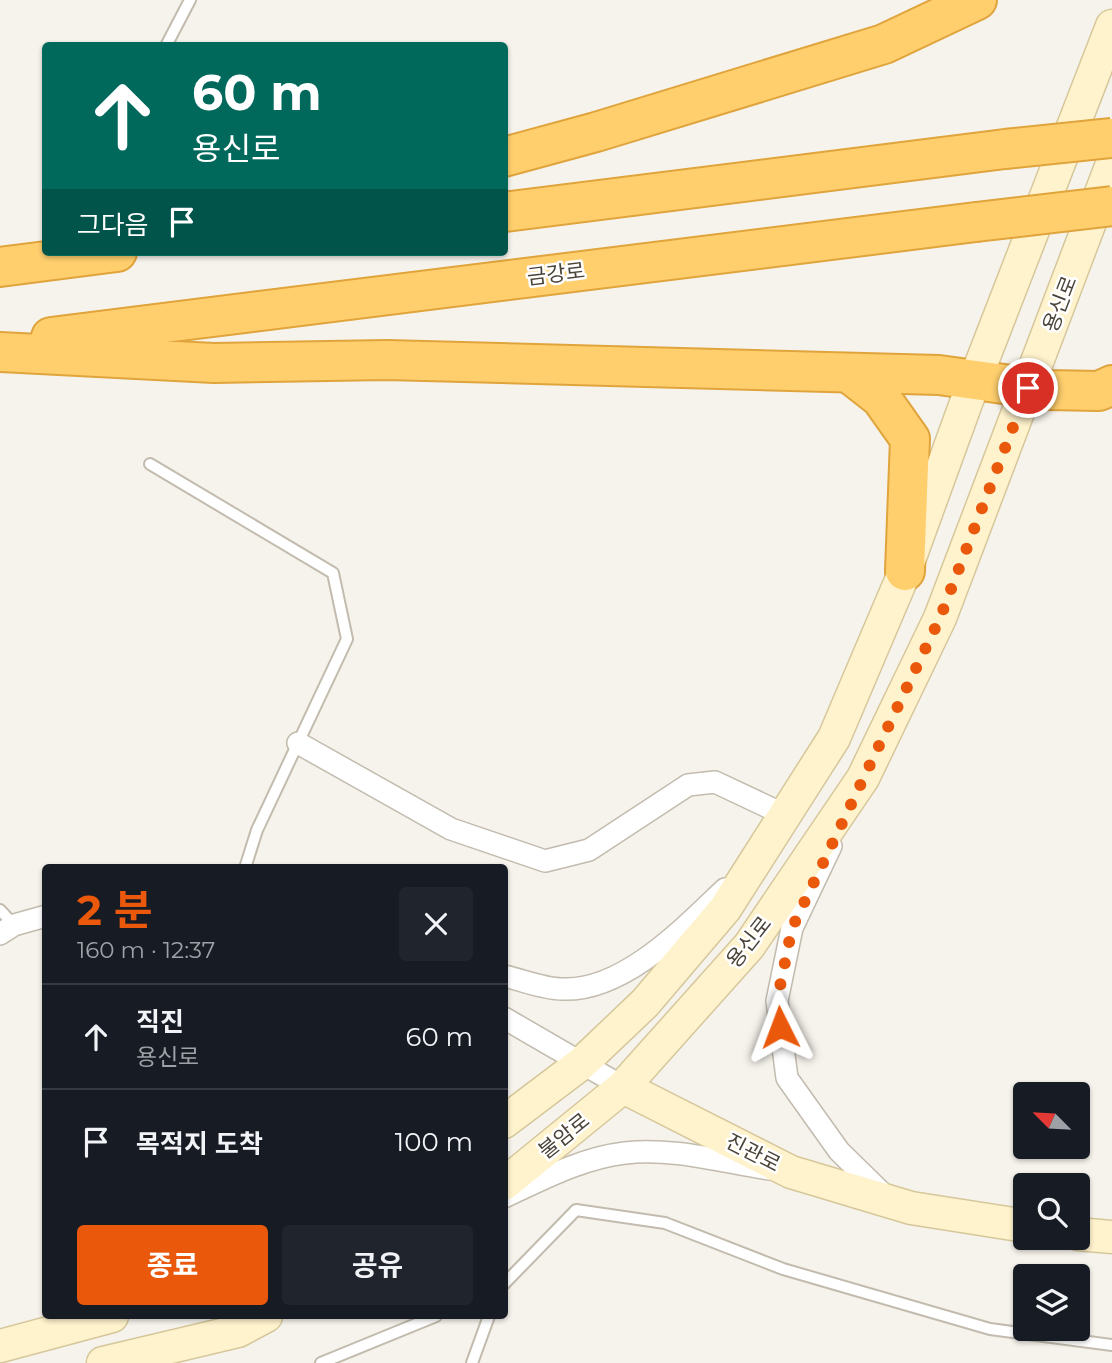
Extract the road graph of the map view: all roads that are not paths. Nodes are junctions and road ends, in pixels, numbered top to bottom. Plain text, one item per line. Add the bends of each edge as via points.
1 (190, 0) edge
2 (977, 0) edge
3 (1112, 26) edge
4 (168, 42) edge
5 (1112, 138) edge
6 (508, 156) edge
7 (1112, 164) edge
8 (1112, 206) edge
9 (508, 211) edge
10 (86, 256) edge
11 (0, 267) edge
12 (0, 344) edge
13 (0, 352) edge
14 (849, 373) junction
15 (976, 379) junction
16 (1112, 385) edge
17 (1028, 388) junction
18 (149, 464) dead end
19 (905, 571) junction
20 (298, 743) junction
21 (863, 778) junction
22 (785, 815) junction
23 (755, 862) junction
24 (246, 864) edge
25 (42, 917) edge
26 (5, 923) edge
27 (508, 977) edge
28 (508, 1020) edge
29 (582, 1063) junction
30 (623, 1087) junction
31 (508, 1119) edge
32 (791, 1172) junction
33 (508, 1181) edge
34 (508, 1195) edge
35 (890, 1201) junction
36 (1013, 1224) edge
37 (1090, 1235) edge
38 (1112, 1237) edge
39 (508, 1280) edge
40 (101, 1319) edge
41 (260, 1319) edge
42 (429, 1319) edge
43 (488, 1319) edge
44 (1112, 1345) edge
45 (0, 1346) edge
46 (103, 1363) edge
47 (321, 1363) edge
48 (472, 1363) edge

1 - 4 lane
2 - 6 highway via 884,44
3 - 15 street
5 - 9 highway, bridge
7 - 17 street, 용신로
8 - 12 highway, 금강로, bridge
10 - 11 highway
13 - 14 highway via 214,363 387,360
14 - 15 highway
14 - 19 highway via 881,398 910,439
15 - 17 highway
15 - 19 street
16 - 17 highway via 1098,391
17 - 21 street, 용신로 via 940,618
18 - 20 lane via 333,573 347,639
19 - 22 street via 834,738
20 - 22 street via 451,829 545,861 589,850 688,785 715,782
20 - 24 lane
21 - 30 street, 용신로 via 749,946
21 - 35 street via 792,928 777,1001 787,1078 839,1151
22 - 23 street
23 - 27 street via 676,935 609,982 562,989
23 - 29 street via 725,909 645,1003
25 - 26 street
28 - 29 street, 진관로
29 - 30 street, 진관로
29 - 31 street
30 - 32 street, 진관로
30 - 33 street, 불암로
32 - 34 street via 674,1155 625,1153 573,1165
32 - 35 street, 진관로
35 - 36 street, 진관로
37 - 38 street
39 - 44 lane via 576,1210 665,1223 783,1269 990,1329
40 - 45 street
41 - 46 street via 238,1331
42 - 47 lane
43 - 48 lane

